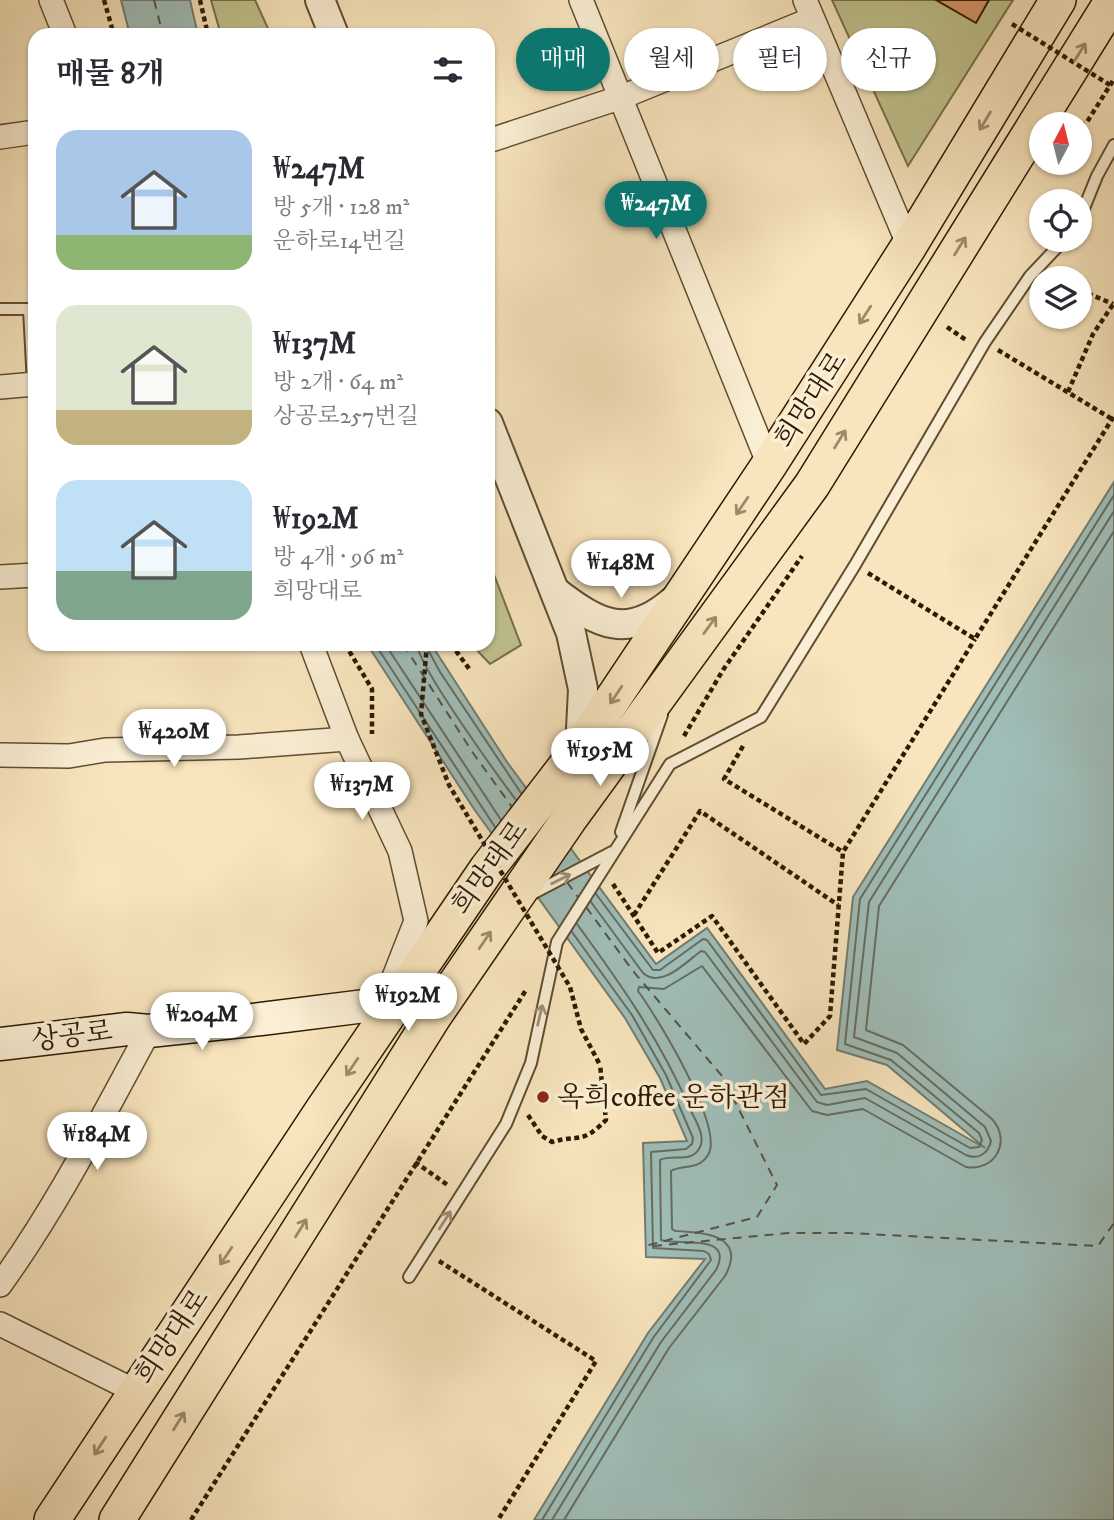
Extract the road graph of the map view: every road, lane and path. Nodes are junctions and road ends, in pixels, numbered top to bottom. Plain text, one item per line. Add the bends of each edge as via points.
1 (51, 0) edge
2 (104, 0) edge
3 (200, 0) edge
4 (320, 0) edge
5 (581, 0) edge
6 (1059, 0) edge
7 (1113, 0) edge
8 (808, 9) edge
9 (1012, 24) dead end
10 (62, 28) edge
11 (112, 28) edge
12 (206, 28) edge
13 (331, 28) edge
14 (1114, 79) edge
15 (1110, 85) junction
16 (622, 97) junction
17 (1092, 114) edge
18 (28, 133) edge
19 (0, 137) edge
20 (495, 139) edge
21 (1114, 145) edge
22 (1092, 189) edge
23 (909, 246) junction
24 (1053, 252) edge
25 (1092, 295) edge
26 (1114, 304) edge
27 (0, 309) edge
28 (28, 309) edge
29 (985, 342) junction
30 (28, 385) edge
31 (0, 387) edge
32 (1068, 392) junction
33 (1113, 417) edge
34 (495, 440) edge
35 (769, 465) junction
36 (855, 565) junction
37 (28, 575) edge
38 (0, 577) edge
39 (556, 592) junction
40 (685, 592) junction
41 (975, 639) junction
42 (314, 651) edge
43 (349, 651) edge
44 (426, 651) edge
45 (457, 651) edge
46 (678, 669) junction
47 (470, 670) dead end
48 (761, 717) junction
49 (347, 739) junction
50 (372, 740) dead end
51 (580, 748) junction
52 (0, 755) edge
53 (569, 819) junction
54 (615, 851) junction
55 (843, 852) junction
56 (604, 869) junction
57 (839, 905) junction
58 (508, 906) junction
59 (634, 915) junction
60 (557, 942) junction
61 (548, 965) junction
62 (533, 979) dead end
63 (390, 1002) junction
64 (435, 1014) junction
65 (149, 1031) junction
66 (0, 1044) edge
67 (524, 1107) dead end
68 (415, 1162) junction
69 (461, 1195) junction
70 (424, 1252) junction
71 (409, 1277) dead end
72 (0, 1285) edge
73 (1, 1329) edge
74 (135, 1391) junction
75 (52, 1520) edge
76 (117, 1520) edge
77 (191, 1520) edge
78 (498, 1520) edge

1 - 10 street
2 - 11 path
3 - 12 path
4 - 13 street
5 - 16 street
6 -> 23 main road, 희망대로
46 -> 7 main road, 희망대로 via 812,485
8 - 16 street
8 - 23 street
9 - 15 path, bridge
14 - 15 path
15 - 17 path
16 - 20 street
16 - 35 street
18 - 19 street
21 - 22 lane
23 -> 35 main road, 희망대로
24 - 29 lane via 1030,276
25 - 26 path
26 - 32 path via 1093,334
27 - 28 lane
29 - 32 path
29 - 36 lane
30 - 31 street
32 - 33 path
33 - 41 path
34 - 39 street
35 -> 40 main road, 희망대로
36 - 41 path
36 - 48 lane
37 - 38 street
39 - 40 street via 592,617 620,625 657,616
39 - 51 street via 579,663
40 -> 51 main road, 희망대로
41 - 55 path
42 - 49 street
43 - 50 path via 372,689
44 - 67 path, bridge via 421,714 449,785 570,987 581,1029 600,1065 606,1120 593,1133 551,1142
45 - 47 path
46 - 53 main road, 희망대로
46 - 54 lane
48 - 54 lane via 670,764
48 - 55 path via 724,779
49 - 52 street via 104,750 69,756
49 - 63 street via 400,851 416,921
51 - 53 street
51 - 63 main road, 희망대로
53 - 58 main road, 희망대로
54 - 56 lane
58 -> 54 lane
55 - 57 path
56 - 59 path
56 - 60 lane
57 - 59 path via 700,811
57 - 59 path via 830,1016 804,1044 712,916 658,953
64 -> 58 main road, 희망대로
60 - 61 path
60 - 61 path
69 -> 61 lane via 506,1124 531,1063
62 - 68 path
63 - 64 main road, 상공로
63 - 65 main road, 상공로
63 -> 74 main road, 희망대로
76 -> 64 main road, 희망대로
65 - 66 main road, 상공로 via 127,1029
65 - 72 street via 61,1193
68 - 69 path
68 - 77 path
70 -> 69 lane
70 - 71 lane
70 - 78 path via 596,1361
73 - 74 street
74 -> 75 main road, 희망대로

